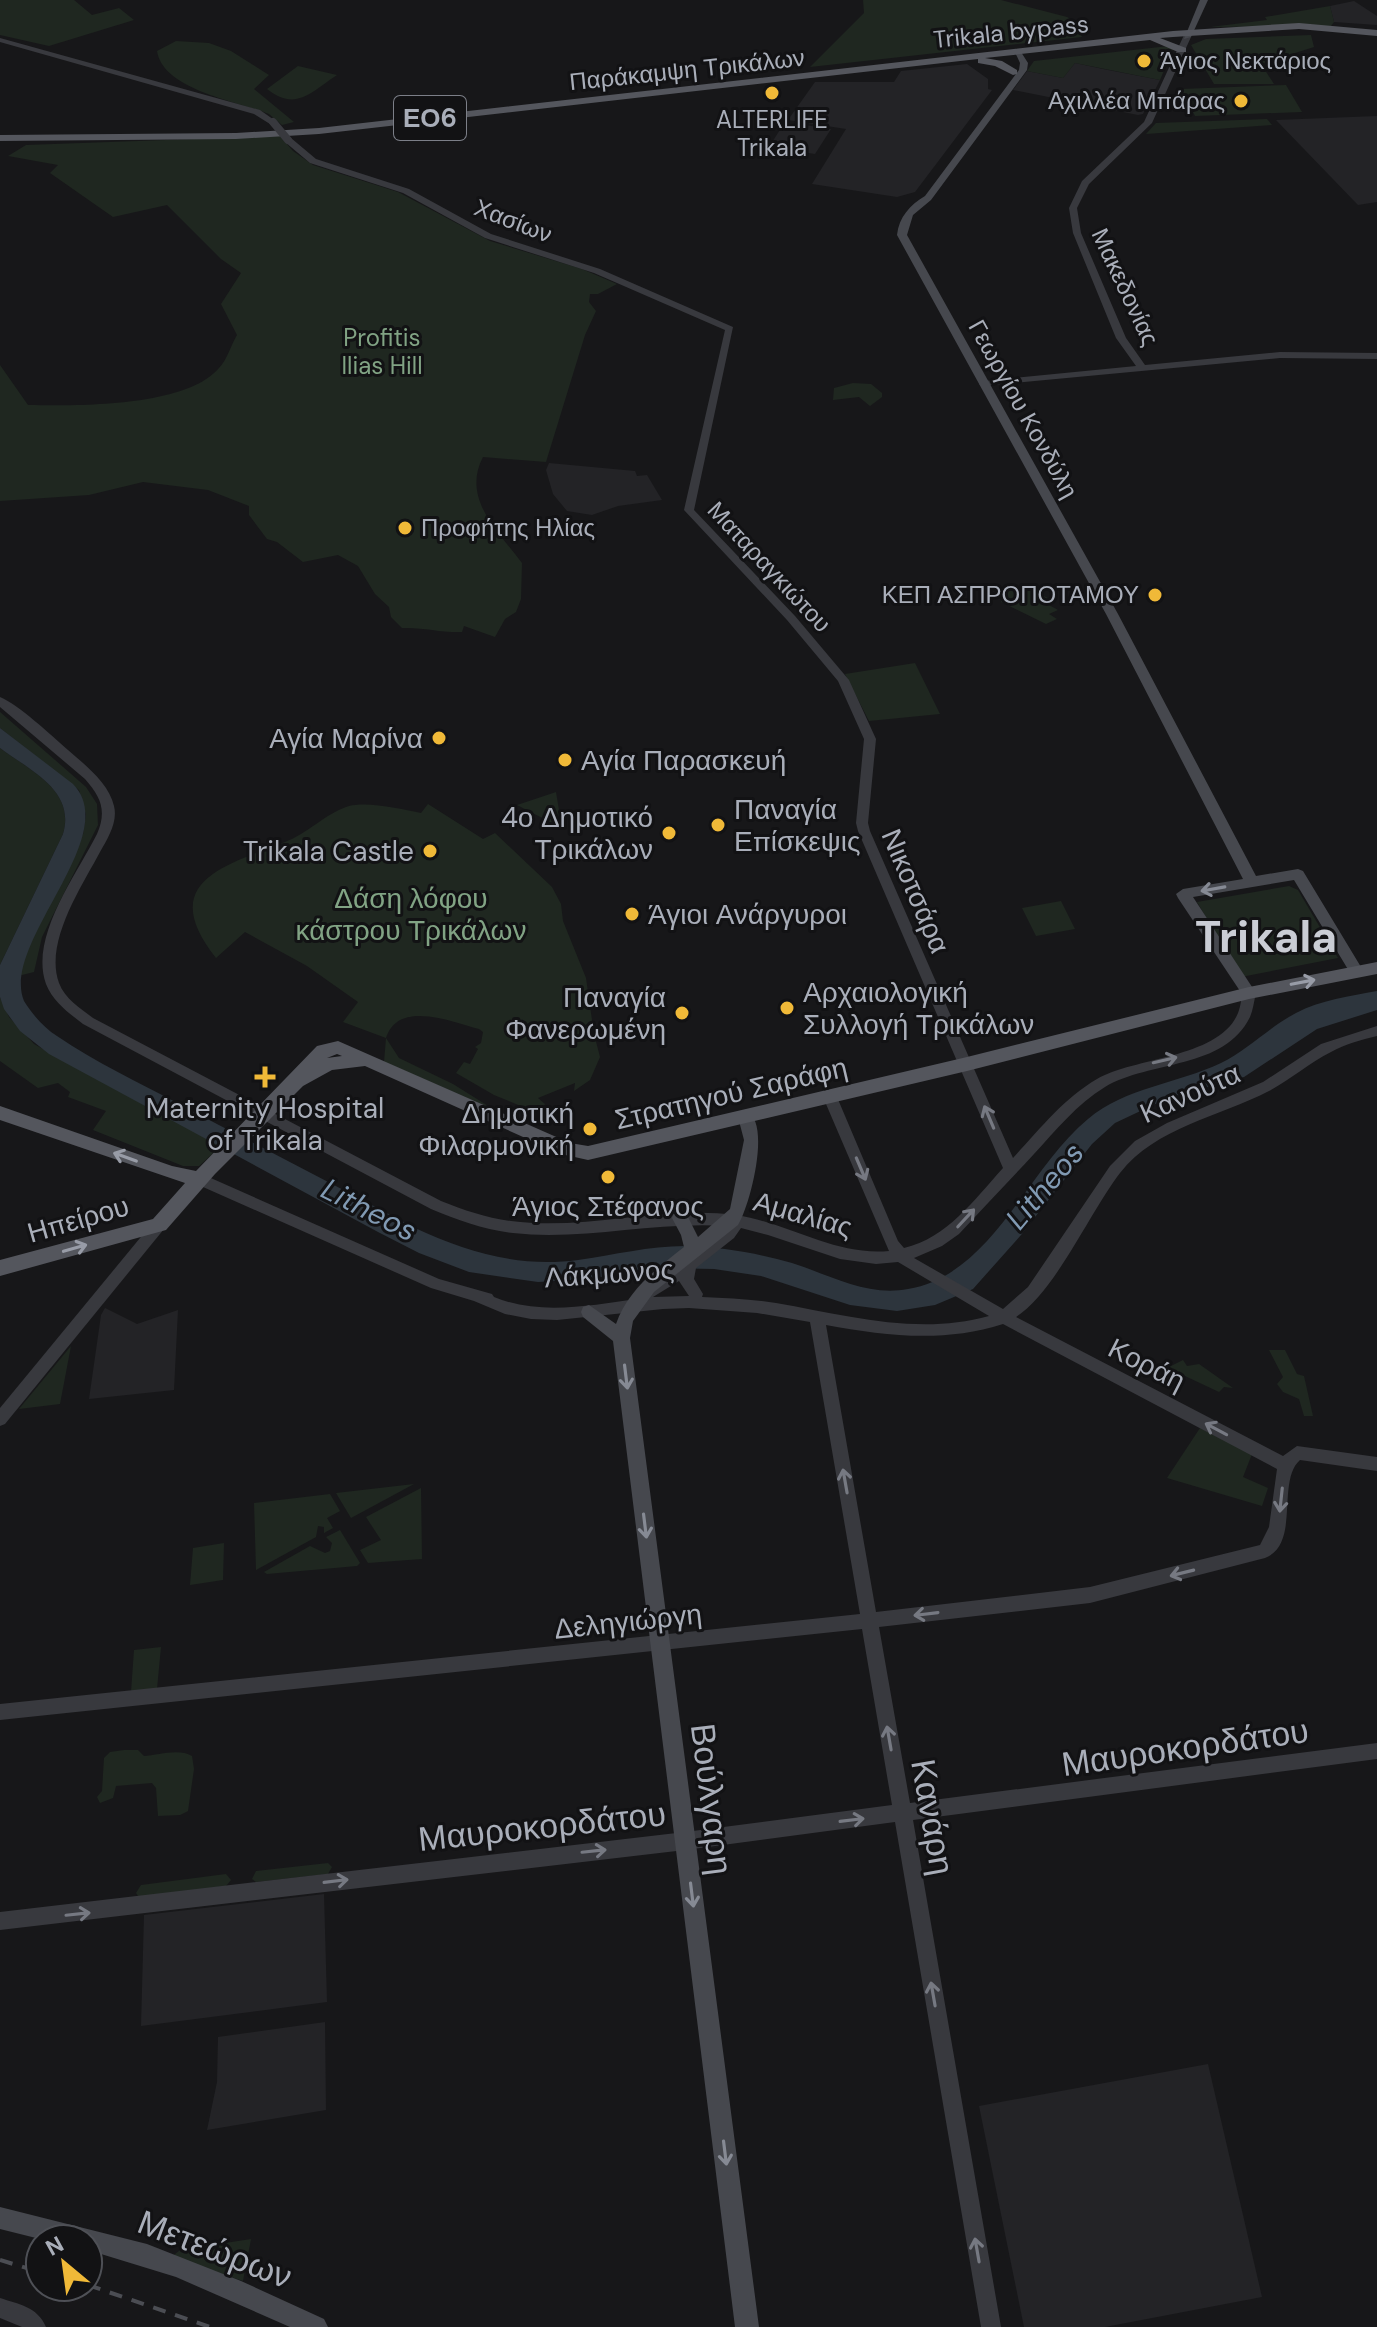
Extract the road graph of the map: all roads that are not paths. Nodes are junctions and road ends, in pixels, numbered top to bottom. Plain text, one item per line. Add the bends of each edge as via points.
1 (1204, 0) edge
2 (1200, 15) junction
3 (1231, 29) junction
4 (1360, 32) junction
5 (1377, 33) edge
6 (1189, 39) junction
7 (0, 40) edge
8 (1046, 54) junction
9 (1014, 55) junction
10 (979, 61) junction
11 (859, 71) junction
12 (1018, 71) junction
13 (0, 138) edge
14 (730, 329) joint
15 (1377, 356) edge
16 (1143, 369) junction
17 (984, 384) junction
18 (0, 701) edge
19 (862, 823) joint
20 (1257, 881) junction
21 (1377, 968) edge
22 (1357, 972) junction
23 (1249, 993) junction
24 (1377, 1034) edge
25 (967, 1064) junction
26 (377, 1065) joint
27 (830, 1097) junction
28 (0, 1113) edge
29 (260, 1117) junction
30 (746, 1117) junction
31 (1011, 1170) junction
32 (204, 1174) junction
33 (683, 1224) junction
34 (726, 1229) junction
35 (140, 1238) junction
36 (900, 1255) junction
37 (691, 1259) junction
38 (2, 1269) edge
39 (692, 1290) junction
40 (646, 1295) junction
41 (480, 1298) junction
42 (757, 1307) junction
43 (589, 1312) junction
44 (817, 1317) junction
45 (1003, 1317) junction
46 (621, 1338) junction
47 (0, 1419) edge
48 (1377, 1464) edge
49 (1285, 1465) junction
50 (869, 1621) junction
51 (660, 1644) junction
52 (0, 1712) edge
53 (1377, 1751) edge
54 (902, 1814) junction
55 (685, 1841) junction
56 (0, 1921) edge
57 (0, 2218) edge
58 (24, 2224) edge
59 (104, 2243) edge
60 (0, 2308) edge
61 (36, 2327) edge
62 (316, 2327) edge
63 (747, 2327) edge
64 (991, 2327) edge

1 - 2 main road
2 - 3 main road via 1208,26
2 - 6 main road
3 - 4 main road, Trikala bypass / ΕΟ6 via 1299,26
3 - 6 main road, Trikala bypass / ΕΟ6
4 - 5 main road, ΕΟ6
4 - 6 main road, ΕΟ6 via 1283,31
6 - 8 main road, Παράκαμψη Τρικάλων / ΕΟ6
6 - 9 main road, Trikala bypass / ΕΟ6
6 - 16 street, Μακεδονίας via 1148,123 1085,183 1073,208 1077,233 1121,338
7 - 14 street, Χασίων, bridge via 257,112 313,161 400,188 488,236 597,271
8 - 9 main road, Παράκαμψη Τρικάλων / ΕΟ6
8 - 12 main road
9 - 10 main road, Παράκαμψη Τρικάλων / ΕΟ6
9 - 11 main road, Trikala bypass / ΕΟ6
9 - 12 main road
10 - 11 main road, Παράκαμψη Τρικάλων / ΕΟ6
10 - 12 main road
11 - 13 main road, Παράκαμψη Τρικάλων / ΕΟ6 via 297,133
12 - 17 main road, Γεωργίου Κονδύλη via 918,197 903,224 903,238
14 - 19 street, Ματαραγκιώτου via 689,509 843,680 870,739
15 - 16 street via 1292,354
16 - 17 street
17 - 20 main road, Γεωργίου Κονδύλη
18 - 29 street, Αμαλίας via 90,778 108,803 107,824 49,948 49,979 59,997 88,1021
19 - 25 street, Νικοτσάρα
20 - 22 main road via 1298,874
20 -> 23 main road via 1183,894
21 - 22 main road, Στρατηγού Σαράφη
23 -> 22 main road, Στρατηγού Σαράφη
23 - 25 main road, Στρατηγού Σαράφη
31 -> 23 street, Αμαλίας via 1090,1089 1224,1039 1246,1009
24 - 45 street, Κανούτα via 1337,1044 1273,1083 1134,1149 1023,1304
25 - 27 main road, Στρατηγού Σαράφη
31 -> 25 street, Νικοτσάρα
26 - 29 main road, Ηπείρου via 333,1058 286,1090
26 - 30 main road, Στρατηγού Σαράφη via 577,1153
27 - 30 main road, Στρατηγού Σαράφη
27 -> 36 street
32 -> 28 main road, Ηπείρου via 171,1173
29 - 32 main road, Ηπείρου
29 - 33 street, Αμαλίας via 474,1221 544,1231 653,1218
30 - 34 main road via 752,1140 743,1199
36 -> 31 street, Αμαλίας via 944,1239
32 - 35 main road, Ηπείρου via 159,1225
32 - 41 street, Λάκμωνος via 436,1284
33 - 34 street, Αμαλίας
33 - 37 main road
34 - 36 street, Αμαλίας via 759,1226 847,1255
34 - 37 main road
38 -> 35 main road, Ηπείρου
35 - 47 street
36 - 45 street, Κοράη
37 - 39 street via 685,1275
37 - 40 main road
39 - 40 street, Λάκμωνος
39 - 42 street, Λάκμωνος
40 - 41 street, Λάκμωνος via 555,1305
40 - 42 street
40 - 43 street
40 - 46 main road, Βούλγαρη via 623,1323
41 - 43 street via 535,1313
42 - 44 street, Κανούτα
43 - 46 main road
44 - 45 street, Κανούτα via 916,1330
50 -> 44 street, Κανάρη
49 -> 45 street, Κοράη
46 -> 51 main road, Βούλγαρη
48 - 49 street via 1303,1452
49 -> 50 street, Δεληγιώργη via 1275,1537 1258,1554 1090,1595
50 - 51 street, Δεληγιώργη
54 -> 50 street, Κανάρη
51 - 52 street, Δεληγιώργη
51 - 55 main road, Βούλγαρη
53 - 54 street, Μαυροκορδάτου
55 -> 54 street, Μαυροκορδάτου
64 -> 54 street, Κανάρη
56 -> 55 street, Μαυροκορδάτου
55 -> 63 main road, Βούλγαρη
57 - 58 main road, Μετεώρων
59 - 62 main road, Μετεώρων via 209,2279
60 - 61 street via 26,2317

